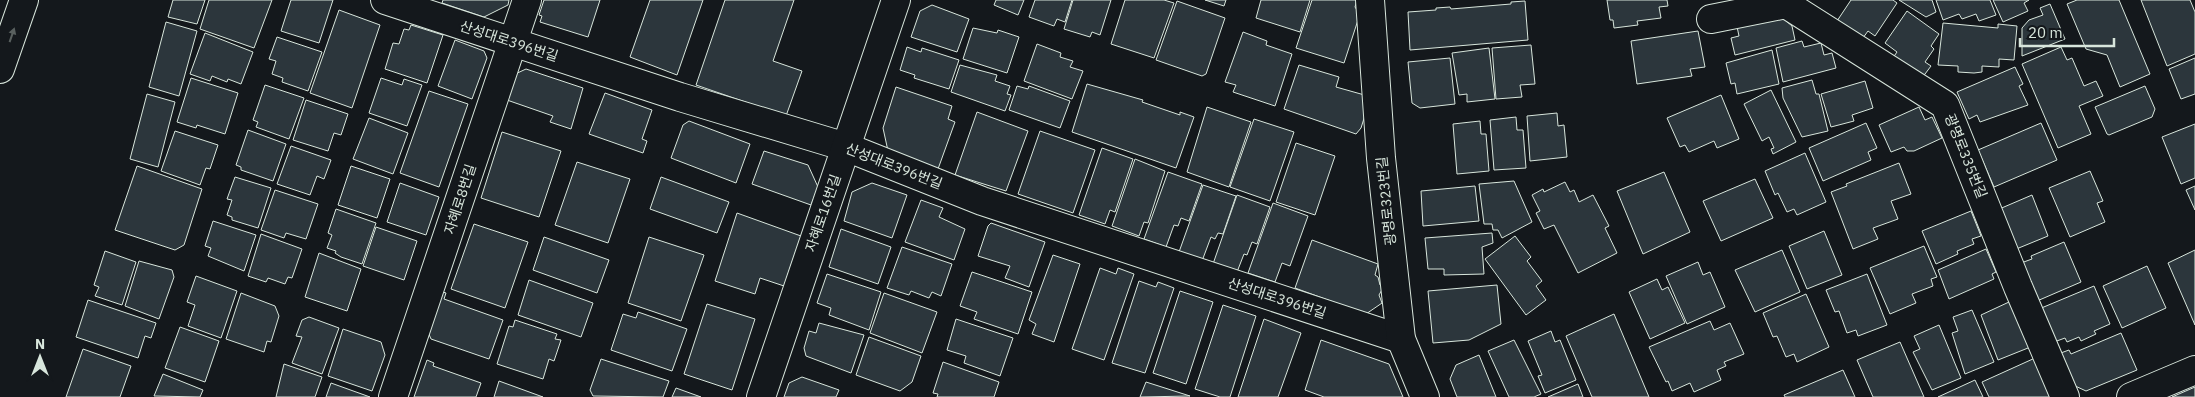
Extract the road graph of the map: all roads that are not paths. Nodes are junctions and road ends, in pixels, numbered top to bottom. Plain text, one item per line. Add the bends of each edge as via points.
1 (24, 0) edge
2 (386, 0) edge
3 (527, 0) edge
4 (896, 0) edge
5 (1370, 0) edge
6 (1711, 19) dead end
7 (512, 42) junction
8 (0, 70) edge
9 (846, 147) junction
10 (1401, 339) junction
11 (2195, 370) edge
12 (392, 397) edge
13 (761, 397) edge
14 (1425, 397) edge
15 (2065, 397) edge
16 (2130, 397) edge

8 -> 1 street
2 - 7 street, 산성대로396번길
3 - 7 street, 자혜로8번길
4 - 9 street, 자혜로16번길
5 - 10 street, 광명로323번길 via 1381,158
6 - 15 street, 광명로335번길 via 1786,4 1945,105
7 - 9 street, 산성대로396번길
7 - 12 street, 자혜로8번길
9 - 10 street, 산성대로396번길 via 982,201
9 - 13 street, 자혜로16번길
10 - 14 street, 광명로323번길
11 - 16 street

